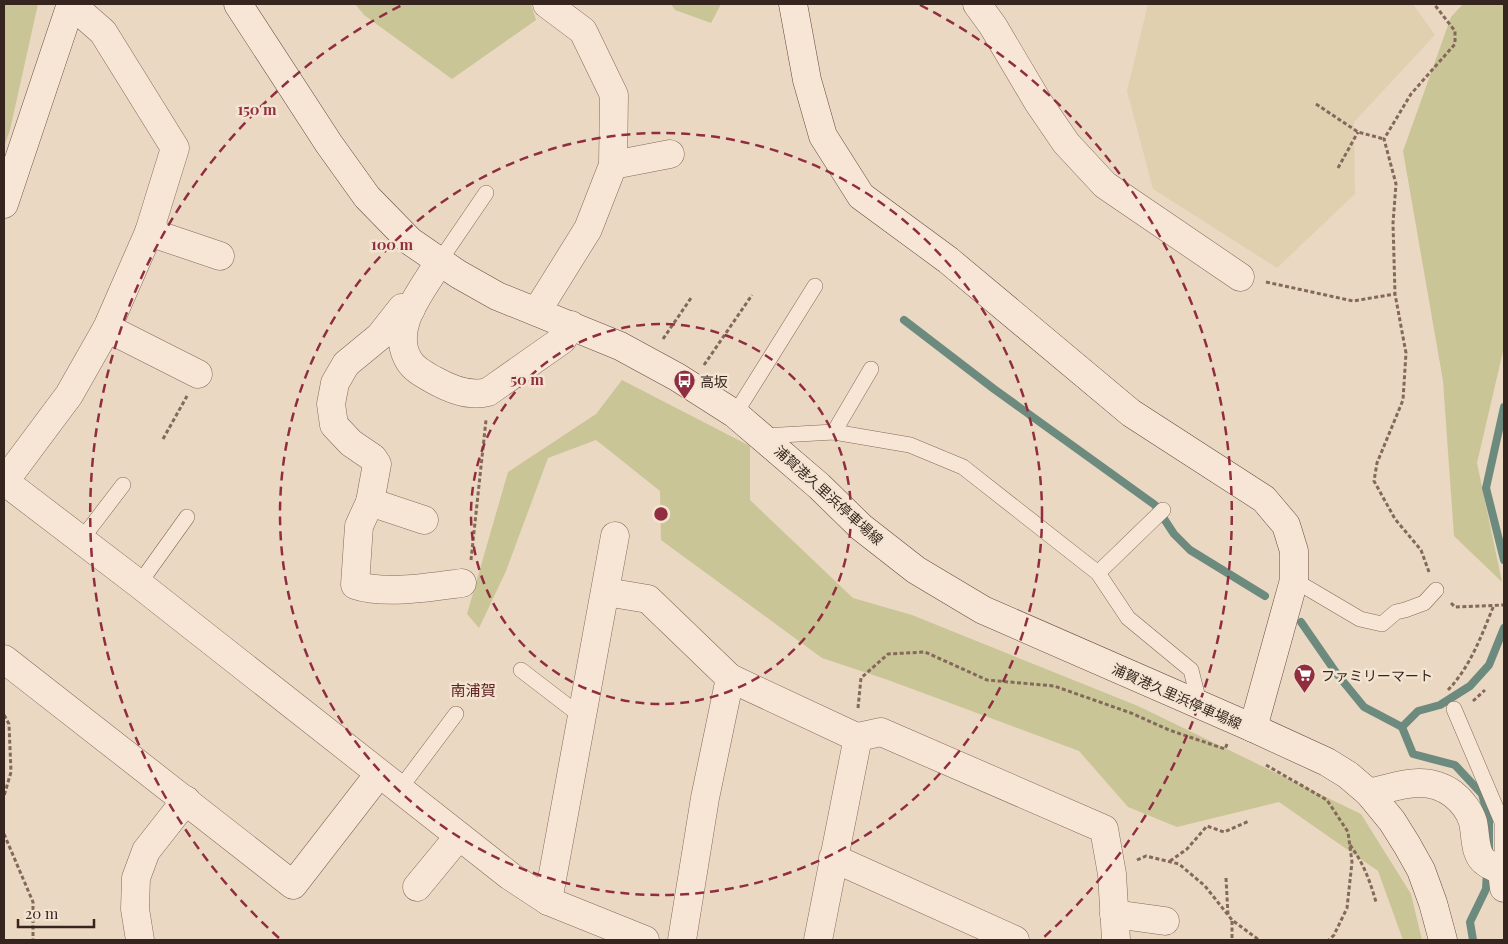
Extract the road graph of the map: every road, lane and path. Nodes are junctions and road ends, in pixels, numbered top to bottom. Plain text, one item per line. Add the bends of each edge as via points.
1 (71, 4) edge
2 (238, 4) edge
3 (547, 4) edge
4 (793, 4) edge
5 (977, 4) edge
6 (1434, 4) edge
7 (1316, 104) dead end
8 (1358, 132) junction
9 (1384, 139) junction
10 (670, 154) dead end
11 (613, 165) junction
12 (1338, 168) dead end
13 (486, 193) dead end
14 (4, 204) edge
15 (149, 232) junction
16 (220, 256) dead end
17 (439, 262) junction
18 (1240, 277) joint
19 (815, 286) dead end
20 (1395, 294) junction
21 (752, 296) dead end
22 (691, 298) dead end
23 (411, 309) junction
24 (537, 311) junction
25 (571, 325) junction
26 (107, 328) junction
27 (648, 361) junction
28 (871, 369) dead end
29 (198, 374) joint
30 (690, 385) junction
31 (488, 392) junction
32 (735, 414) junction
33 (834, 432) junction
34 (763, 436) junction
35 (163, 439) dead end
36 (4, 482) edge
37 (123, 485) dead end
38 (370, 502) junction
39 (1159, 513) dead end
40 (187, 517) dead end
41 (424, 520) dead end
42 (615, 536) dead end
43 (81, 540) junction
44 (1098, 573) junction
45 (1294, 580) junction
46 (462, 583) joint
47 (139, 584) junction
48 (1436, 590) junction
49 (606, 592) junction
50 (1494, 605) junction
51 (1504, 605) edge
52 (4, 659) edge
53 (521, 670) dead end
54 (730, 678) junction
55 (1445, 694) dead end
56 (1200, 706) junction
57 (1454, 709) dead end
58 (456, 714) dead end
59 (4, 715) edge
60 (581, 716) junction
61 (1241, 734) junction
62 (856, 736) junction
63 (1262, 763) dead end
64 (389, 782) junction
65 (1369, 793) junction
66 (4, 796) edge
67 (186, 800) junction
68 (1249, 821) dead end
69 (4, 834) edge
70 (459, 836) junction
71 (1350, 844) junction
72 (833, 858) junction
73 (1169, 861) junction
74 (1497, 872) edge
75 (1112, 874) junction
76 (1226, 878) dead end
77 (417, 887) dead end
78 (548, 901) junction
79 (1376, 902) dead end
80 (1228, 916) junction
81 (1232, 920) junction
82 (1165, 921) dead end
83 (1115, 927) edge
84 (33, 940) edge
85 (140, 940) edge
86 (645, 940) edge
87 (682, 940) edge
88 (818, 940) edge
89 (1015, 940) edge
90 (1232, 940) edge
91 (1259, 940) edge
92 (1330, 940) edge
93 (1442, 940) edge

1 - 14 street
1 - 15 street via 104,32 175,148
2 - 17 street, 浦賀港久里浜停車場線 via 367,197 410,241
3 - 11 street via 584,31 614,95
4 - 45 street via 807,80 823,136 861,196 948,260 1131,412 1264,499 1286,525 1294,551
5 - 18 street via 1066,144 1105,185
6 - 9 path via 1455,31 1455,44 1411,94
7 - 8 path
8 - 9 path
8 - 12 path
9 - 20 path via 1396,184 1393,223
10 - 11 street
11 - 24 street via 588,229
13 - 17 lane
15 - 16 street
15 - 26 street
17 - 23 street
17 - 24 street, 浦賀港久里浜停車場線 via 497,296
18 - 20 path via 1353,301
19 - 32 lane
20 - 48 path via 1406,353 1403,400 1377,463 1374,481 1395,518 1421,550
21 - 30 path
22 - 27 path
23 - 31 street via 402,331 402,342 408,360 418,371 446,387 478,394
23 - 38 street via 402,308 380,336 346,364 335,384 331,404 334,425 377,464
24 - 25 street, 浦賀港久里浜停車場線
25 - 27 street, 浦賀港久里浜停車場線
25 - 31 street via 562,340
26 - 29 street
26 - 36 street via 69,394
27 - 30 street, 浦賀港久里浜停車場線
28 - 33 lane
29 - 35 path
30 - 32 street, 浦賀港久里浜停車場線
31 - 46 path via 470,573
32 - 34 street, 浦賀港久里浜停車場線
33 - 34 lane
33 - 44 lane via 910,445 963,467
34 - 56 street, 浦賀港久里浜停車場線 via 861,527 916,570 983,610
36 - 43 street
37 - 43 lane
38 - 41 street
38 - 46 street via 359,526 356,585 378,589 418,589
39 - 44 lane
40 - 47 lane
42 - 49 street
43 - 47 street
44 - 56 lane via 1128,618 1190,670
45 - 48 lane via 1360,619 1382,624 1396,612 1424,603
45 - 61 street
47 - 64 street
48 - 50 path via 1455,607
49 - 54 street via 648,599
49 - 60 street
50 - 51 path
50 - 55 path via 1474,652
52 - 67 street
53 - 60 lane
54 - 62 street
54 - 87 street via 705,798
56 - 61 street, 浦賀港久里浜停車場線
57 - 74 lane via 1502,822
58 - 64 lane
59 - 66 path via 9,724 11,772
60 - 78 street
61 - 62 path via 1225,749 1054,686 987,680 924,652 888,654 861,678
61 - 65 street, 浦賀港久里浜停車場線 via 1327,762
62 - 72 street
62 - 75 street via 881,732 1104,829
63 - 71 path via 1327,800 1348,832
64 - 67 street via 293,885
64 - 70 street
65 - 74 street via 1425,782 1444,787 1466,807 1480,856
65 - 93 street, 浦賀港久里浜停車場線 via 1392,820 1421,870
67 - 85 street via 146,851 136,878 135,909
68 - 73 path via 1224,832 1207,826 1187,849
69 - 84 path via 32,902
70 - 77 street
70 - 78 street
71 - 79 path via 1364,868
71 - 92 path via 1352,862 1347,908
72 - 88 street
72 - 89 street
73 - 75 path via 1146,856
73 - 80 path via 1179,864 1205,886
75 - 83 street
76 - 80 path
78 - 86 street
80 - 81 path
81 - 90 path
81 - 91 path
82 - 83 street

